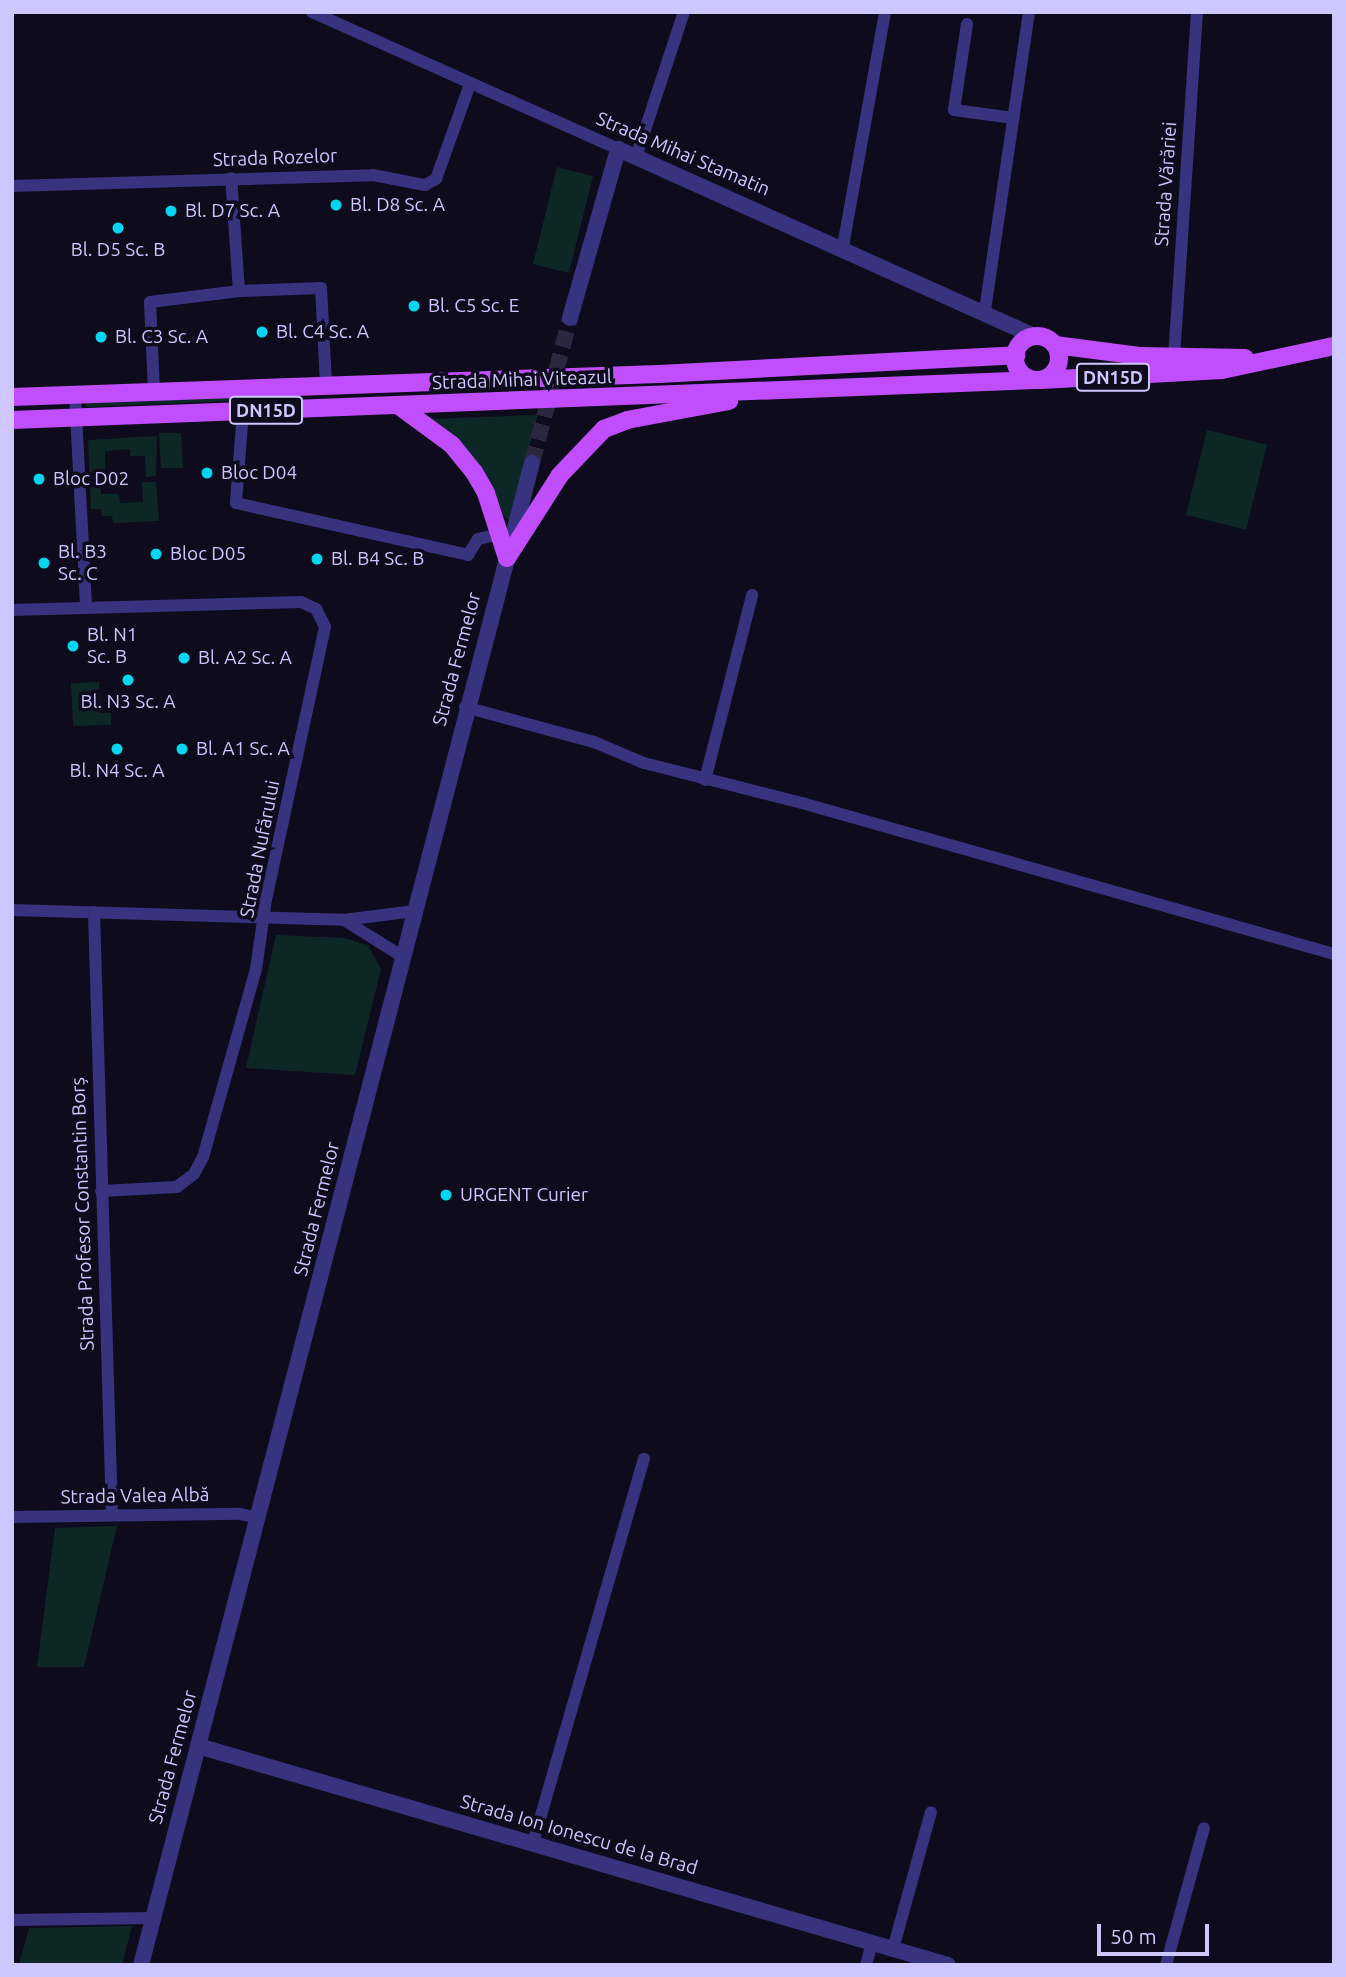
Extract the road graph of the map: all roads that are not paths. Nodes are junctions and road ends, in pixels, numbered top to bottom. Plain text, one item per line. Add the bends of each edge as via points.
1 (312, 12) edge
2 (684, 12) edge
3 (885, 12) edge
4 (1029, 12) edge
5 (1197, 12) edge
6 (967, 24) dead end
7 (470, 84) junction
8 (1013, 118) junction
9 (618, 149) junction
10 (636, 157) junction
11 (231, 178) junction
12 (12, 186) edge
13 (843, 246) junction
14 (239, 291) junction
15 (985, 310) junction
16 (570, 318) tunnel mouth
17 (1036, 337) junction
18 (1055, 345) junction
19 (1334, 346) edge
20 (1016, 355) junction
21 (1287, 357) junction
22 (1174, 358) junction
23 (1037, 380) junction
24 (326, 384) junction
25 (298, 385) junction
26 (776, 390) junction
27 (155, 391) junction
28 (75, 395) junction
29 (12, 397) edge
30 (399, 405) junction
31 (299, 409) junction
32 (243, 411) junction
33 (77, 418) junction
34 (12, 420) edge
35 (532, 463) tunnel mouth
36 (500, 534) junction
37 (507, 558) junction
38 (752, 595) dead end
39 (86, 608) junction
40 (12, 610) edge
41 (465, 707) junction
42 (705, 780) junction
43 (12, 910) edge
44 (414, 911) junction
45 (94, 912) junction
46 (266, 917) junction
47 (344, 920) junction
48 (1334, 954) edge
49 (403, 957) junction
50 (101, 1191) junction
51 (644, 1458) dead end
52 (112, 1515) junction
53 (12, 1517) edge
54 (258, 1518) junction
55 (198, 1746) junction
56 (931, 1812) dead end
57 (1204, 1828) dead end
58 (533, 1843) junction
59 (153, 1918) junction
60 (12, 1920) edge
61 (872, 1942) junction
62 (893, 1949) junction
63 (141, 1965) edge
64 (866, 1965) edge
65 (948, 1965) edge
66 (1166, 1965) edge

1 - 7 street, Strada Mihai Stamatin
2 - 10 street
3 - 13 street
4 - 8 street
5 - 22 street, Strada Vărăriei
6 - 8 street via 954,110
7 - 9 street, Strada Mihai Stamatin
7 - 11 street, Strada Rozelor via 436,179 425,185 373,175
8 - 15 street
9 - 10 street, Strada Mihai Stamatin
9 - 16 street
10 - 13 street, Strada Mihai Stamatin
11 - 12 street, Strada Rozelor
11 - 14 street
13 - 15 street, Strada Mihai Stamatin
14 - 24 street via 321,288
14 - 27 street via 150,302
15 - 17 street, Strada Mihai Stamatin
17 - 18 main road, Strada Mihai Viteazul / DN15D
17 - 20 main road via 1020,344
18 - 22 main road, Strada Mihai Viteazul / DN15D
18 - 23 main road, DN15D via 1059,363
19 - 21 main road, Strada Mihai Viteazul / DN15D
20 - 23 main road via 1020,371
20 - 24 main road, Strada Mihai Viteazul / DN15D via 699,373
21 - 22 main road, Strada Mihai Viteazul / DN15D
21 - 23 main road, Strada Mihai Viteazul / DN15D via 1184,374
23 - 26 main road, Strada Mihai Viteazul / DN15D
24 - 25 main road, Strada Mihai Viteazul / DN15D
25 - 27 main road, Strada Mihai Viteazul / DN15D
25 - 31 main road
26 - 30 main road, Strada Mihai Viteazul / DN15D
26 - 37 main road via 627,420 604,429 560,475
27 - 28 main road, Strada Mihai Viteazul / DN15D
28 - 29 main road, Strada Mihai Viteazul / DN15D
28 - 33 street
30 - 31 main road, Strada Mihai Viteazul / DN15D
30 - 36 main road via 464,457 486,493
31 - 32 main road, Strada Mihai Viteazul / DN15D
32 - 33 main road, Strada Mihai Viteazul / DN15D
32 - 36 street via 236,503 468,555 478,539
33 - 34 main road, Strada Mihai Viteazul / DN15D
33 - 39 street
35 - 37 street, Strada Fermelor
36 - 37 main road
37 - 41 street, Strada Fermelor
38 - 42 street
39 - 40 street, Strada Nufărului
39 - 46 street, Strada Nufărului via 301,602 322,617 326,641
41 - 42 street via 594,742 644,763
41 - 44 street, Strada Fermelor
42 - 48 street via 802,803
43 - 45 street
44 - 47 street
44 - 49 street, Strada Fermelor
45 - 46 street
45 - 50 street, Strada Profesor Constantin Borș
46 - 47 street
46 - 50 street, Strada Nufărului via 256,969 203,1157 194,1174 177,1187
47 - 49 street
49 - 54 street, Strada Fermelor
50 - 52 street, Strada Profesor Constantin Borș
51 - 58 street
52 - 53 street, Strada Valea Albă
52 - 54 street, Strada Valea Albă
54 - 55 street, Strada Fermelor
55 - 58 street, Strada Ion Ionescu de la Brad
55 - 59 street, Strada Fermelor
56 - 62 street
57 - 66 street
58 - 61 street, Strada Ion Ionescu de la Brad
59 - 60 street
59 - 63 street, Strada Fermelor
61 - 62 street, Strada Ion Ionescu de la Brad
61 - 64 street
62 - 65 street, Strada Ion Ionescu de la Brad

